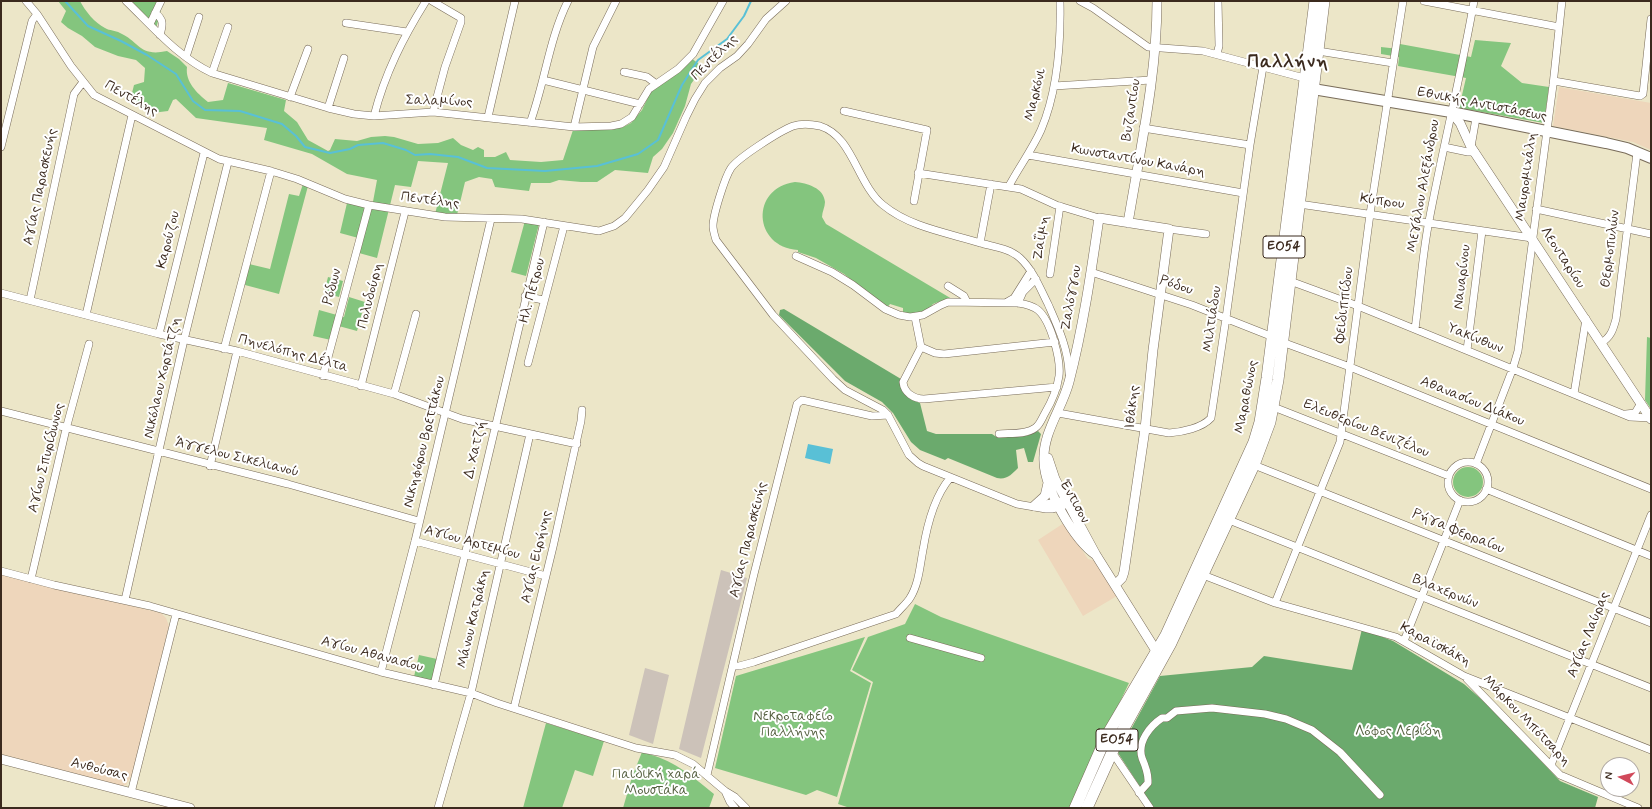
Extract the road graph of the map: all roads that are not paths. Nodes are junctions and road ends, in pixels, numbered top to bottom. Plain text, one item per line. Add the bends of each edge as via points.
1 (26, 1) edge
2 (126, 1) edge
3 (161, 1) edge
4 (426, 1) edge
5 (432, 1) edge
6 (516, 1) edge
7 (568, 1) edge
8 (616, 1) edge
9 (723, 1) edge
10 (786, 1) edge
11 (1060, 1) edge
12 (1080, 1) edge
13 (1157, 1) edge
14 (1218, 1) edge
15 (1315, 1) edge
16 (1324, 1) edge
17 (1403, 1) edge
18 (1424, 1) edge
19 (1474, 1) edge
20 (1562, 1) edge
21 (1472, 10) junction
22 (155, 13) junction
23 (37, 14) junction
24 (199, 17) dead end
25 (1651, 19) edge
26 (346, 23) dead end
27 (150, 24) junction
28 (228, 27) dead end
29 (1559, 27) junction
30 (406, 32) junction
31 (160, 35) junction
32 (1155, 48) junction
33 (308, 49) dead end
34 (1318, 51) junction
35 (1217, 54) junction
36 (186, 57) junction
37 (344, 58) dead end
38 (1393, 63) junction
39 (1263, 67) junction
40 (624, 72) dead end
41 (212, 74) junction
42 (543, 80) junction
43 (1151, 80) junction
44 (1554, 81) junction
45 (83, 82) junction
46 (655, 83) junction
47 (1309, 83) junction
48 (1054, 86) junction
49 (582, 90) junction
50 (290, 97) junction
51 (1388, 101) junction
52 (640, 104) junction
53 (328, 108) junction
54 (844, 111) dead end
55 (433, 112) junction
56 (1451, 112) junction
57 (132, 115) junction
58 (374, 116) junction
59 (488, 117) junction
60 (1476, 118) junction
61 (530, 123) junction
62 (574, 127) junction
63 (1143, 128) junction
64 (1547, 132) junction
65 (1250, 145) junction
66 (1, 147) edge
67 (1444, 147) junction
68 (1473, 149) junction
69 (204, 153) junction
70 (1637, 153) junction
71 (1028, 155) junction
72 (1651, 158) edge
73 (228, 162) junction
74 (271, 171) junction
75 (918, 173) junction
76 (1136, 174) junction
77 (991, 184) junction
78 (1009, 186) junction
79 (1243, 193) junction
80 (914, 201) dead end
81 (1299, 204) junction
82 (369, 205) junction
83 (1060, 206) junction
84 (1536, 209) junction
85 (405, 212) junction
86 (1370, 214) junction
87 (1099, 218) junction
88 (491, 219) junction
89 (544, 222) junction
90 (1429, 222) junction
91 (1128, 223) junction
92 (564, 226) junction
93 (1169, 229) junction
94 (1627, 229) junction
95 (1482, 231) junction
96 (1206, 234) dead end
97 (1651, 234) edge
98 (1532, 238) junction
99 (980, 243) junction
100 (1534, 248) junction
101 (796, 256) dead end
102 (1031, 271) junction
103 (1091, 272) junction
104 (1050, 274) dead end
105 (1036, 279) junction
106 (1290, 280) junction
107 (948, 286) dead end
108 (1, 293) edge
109 (1159, 294) junction
110 (525, 296) junction
111 (30, 300) junction
112 (543, 300) junction
113 (967, 302) junction
114 (1005, 302) junction
115 (1018, 303) junction
116 (1358, 306) junction
117 (416, 314) dead end
118 (86, 315) junction
119 (916, 317) junction
120 (1226, 318) junction
121 (1586, 319) junction
122 (1415, 329) junction
123 (159, 334) junction
124 (184, 340) junction
125 (1278, 340) junction
126 (1055, 342) junction
127 (1601, 343) junction
128 (89, 344) dead end
129 (921, 348) junction
130 (224, 349) junction
131 (1467, 350) junction
132 (237, 351) junction
133 (528, 363) dead end
134 (1350, 367) junction
135 (1513, 368) junction
136 (323, 376) junction
137 (1069, 382) junction
138 (361, 386) junction
139 (1057, 387) junction
140 (394, 394) junction
141 (1574, 394) junction
142 (1641, 403) junction
143 (1268, 405) junction
144 (582, 410) dead end
145 (1, 411) edge
146 (445, 413) junction
147 (1058, 413) junction
148 (1625, 414) junction
149 (888, 415) junction
150 (1651, 418) edge
151 (1491, 425) junction
152 (496, 426) junction
153 (66, 429) junction
154 (1145, 429) junction
155 (1341, 433) junction
156 (530, 434) junction
157 (999, 434) dead end
158 (1048, 434) junction
159 (577, 444) junction
160 (159, 452) junction
161 (1476, 464) junction
162 (1254, 465) junction
163 (210, 466) junction
164 (1449, 476) junction
165 (950, 478) junction
166 (1048, 484) junction
167 (1651, 488) edge
168 (1486, 489) junction
169 (1320, 490) junction
170 (1460, 500) junction
171 (1068, 502) junction
172 (1058, 505) junction
173 (1034, 506) junction
174 (1651, 515) edge
175 (1229, 520) junction
176 (419, 521) junction
177 (1444, 540) junction
178 (415, 541) junction
179 (1297, 547) junction
180 (1637, 551) junction
181 (465, 555) junction
182 (1096, 555) junction
183 (1651, 556) edge
184 (500, 563) junction
185 (1, 571) edge
186 (1203, 575) junction
187 (546, 576) junction
188 (31, 579) junction
189 (1115, 585) junction
190 (1422, 597) junction
191 (125, 600) junction
192 (1275, 603) junction
193 (1614, 608) junction
194 (176, 614) junction
195 (1651, 623) edge
196 (910, 638) dead end
197 (1404, 642) junction
198 (1159, 656) junction
199 (981, 658) dead end
200 (1591, 664) junction
201 (732, 666) junction
202 (381, 672) junction
203 (1464, 676) junction
204 (434, 685) junction
205 (1651, 688) edge
206 (471, 693) junction
207 (514, 708) junction
208 (1570, 718) junction
209 (1651, 750) edge
210 (1112, 752) junction
211 (1, 759) edge
212 (1551, 765) junction
213 (707, 775) junction
214 (725, 791) junction
215 (131, 793) junction
216 (1140, 793) junction
217 (1380, 795) dead end
218 (190, 808) edge
219 (438, 808) edge
220 (735, 808) edge
221 (746, 808) edge
222 (1075, 808) edge
223 (1087, 808) edge
224 (1150, 808) edge
225 (1638, 808) edge

1 - 23 street, Πεντέλης
2 - 27 street, Σαλαμίνος
3 - 22 street
4 - 30 street
5 - 55 street via 461,18 444,67
6 - 59 street
7 - 42 street via 557,25
8 - 49 street via 593,47
9 - 46 street, Σαλαμίνος via 693,54 678,68
10 - 92 street, Πεντέλης via 766,19 737,56 720,68 694,99 664,167 625,218 614,226 599,231
11 - 48 street, Μαρκόνι via 1060,43
12 - 32 street via 1145,45
13 - 32 street, Βυζαντίου
14 - 35 street
15 - 47 main road, Μαραθώνος / ΕΟ54
16 - 34 main road, Μαραθώνος / ΕΟ54
17 - 38 street, Φειδιππίδου
18 - 21 street
19 - 21 street, Μεγάλου Αλεξάνδρου
20 - 29 street, Μαυρομιχάλη
21 - 29 street
21 - 56 street, Μεγάλου Αλεξάνδρου via 1465,54
22 - 27 street
22 - 31 street via 162,20
23 - 45 street, Πεντέλης
23 - 66 street via 32,21
24 - 36 street
25 - 44 street via 1643,94 1640,96
26 - 30 street
27 - 31 street, Σαλαμίνος
28 - 41 street
29 - 44 street, Μαυρομιχάλη
30 - 58 street via 395,55
31 - 36 street, Σαλαμίνος
32 - 35 street
32 - 43 street, Βυζαντίου
33 - 50 street
34 - 38 street
34 - 47 main road, Μαραθώνος / ΕΟ54
35 - 39 street
36 - 41 street, Σαλαμίνος via 196,66
37 - 53 street
38 - 51 street, Φειδιππίδου
39 - 47 street
39 - 65 street, Μιλτιάδου
40 - 46 street via 647,77
41 - 50 street, Σαλαμίνος
42 - 49 street
42 - 61 street
43 - 48 street
43 - 63 street, Βυζαντίου
44 - 64 street, Μαυρομιχάλη
45 - 57 street, Πεντέλης via 94,95
45 - 111 street, Αγίας Παρασκευής via 74,94
46 - 52 street, Σαλαμίνος
47 - 51 main road, Εθνικής Αντιστάσεως
47 - 81 main road, Μαραθώνος / ΕΟ54
47 - 125 main road, Μαραθώνος / ΕΟ54
48 - 71 street, Μαρκόνι via 1040,131
49 - 52 street
49 - 62 street
50 - 53 street, Σαλαμίνος
51 - 56 main road, Εθνικής Αντιστάσεως
51 - 86 street, Φειδιππίδου
52 - 62 street, Σαλαμίνος via 632,117 621,124
53 - 58 street, Σαλαμίνος
54 - 75 street via 927,130
55 - 58 street, Σαλαμίνος
55 - 59 street, Σαλαμίνος
56 - 60 main road, Εθνικής Αντιστάσεως
56 - 67 street, Μεγάλου Αλεξάνδρου
56 - 68 street, Λεονταρίου via 1460,123
57 - 69 street, Πεντέλης
57 - 118 street
59 - 61 street, Σαλαμίνος
60 - 64 main road, Εθνικής Αντιστάσεως
60 - 68 street
61 - 62 street, Σαλαμίνος
63 - 65 street
63 - 76 street, Βυζαντίου
64 - 70 main road, Εθνικής Αντιστάσεως via 1606,143
64 - 84 street, Μαυρομιχάλη
65 - 79 street, Μιλτιάδου
67 - 68 street via 1468,152
67 - 90 street, Μεγάλου Αλεξάνδρου
68 - 98 street, Λεονταρίου
69 - 73 street, Πεντέλης
69 - 123 street, Καρούζου
70 - 72 main road, Εθνικής Αντιστάσεως
70 - 94 street, Θερμοπυλών
71 - 76 street, Κωνσταντίνου Κανάρη
71 - 78 street, Μαρκόνι
73 - 74 street, Πεντέλης
73 - 124 street, Νικόλαου Χορτάτζη
74 - 82 street, Πεντέλης via 297,178 345,199
74 - 130 street
75 - 77 street
75 - 80 street
76 - 79 street, Κωνσταντίνου Κανάρη
76 - 91 street, Βυζαντίου
77 - 78 street
77 - 99 street
78 - 83 street via 1026,190
79 - 120 street, Μιλτιάδου
81 - 86 street, Κύπρου
81 - 106 main road, Μαραθώνος / ΕΟ54
82 - 85 street, Πεντέλης
82 - 136 street, Ρόδων
83 - 87 street
83 - 104 street, Ζαΐμη
84 - 94 street
84 - 98 street, Μαυρομιχάλη
85 - 88 street, Πεντέλης
85 - 138 street, Πολυδούρη
86 - 90 street, Κύπρου
86 - 116 street, Φειδιππίδου
87 - 91 street
87 - 103 street, Ζαλόγγου
88 - 89 street, Πεντέλης
88 - 146 street, Νικηφόρου Βρεττάκου
89 - 92 street, Πεντέλης
89 - 110 street, Δ. Χατζή
90 - 95 street, Κύπρου
90 - 122 street, Μεγάλου Αλεξάνδρου
91 - 93 street
92 - 112 street, Ηλ. Πέτρου
93 - 96 street
93 - 109 street, Ιθάκης
94 - 97 street
94 - 127 street, Θερμοπυλών via 1614,324 1607,339
95 - 98 street, Κύπρου
95 - 131 street, Ναυαρίνου
98 - 100 street, Λεονταρίου
99 - 102 street via 1015,254
99 - 149 street via 918,225 886,207 867,186 844,144 835,134 811,124 787,129 743,157 727,175 713,222 720,246 773,316 833,378 845,390
100 - 121 street, Λεονταρίου
100 - 135 street
101 - 119 street via 838,275 891,312
102 - 105 street
102 - 114 street via 1014,298
103 - 109 street, Ρόδου
103 - 137 street, Ζαλόγγου
105 - 115 street via 1023,292
105 - 137 street via 1064,341
106 - 116 street, Υακίνθων
106 - 125 main road, Μαραθώνος / ΕΟ54
107 - 113 street via 964,296
108 - 111 street, Πηνελόπης Δέλτα
109 - 120 street, Ρόδου
109 - 154 street, Ιθάκης
110 - 112 street
110 - 152 street, Δ. Χατζή
111 - 118 street, Πηνελόπης Δέλτα
112 - 133 street, Ηλ. Πέτρου
113 - 114 street
113 - 119 street via 944,303
114 - 115 street
115 - 126 street via 1039,311
116 - 122 street, Υακίνθων
116 - 134 street, Φειδιππίδου
117 - 140 street
118 - 123 street, Πηνελόπης Δέλτα
119 - 129 street
120 - 125 street, Ρόδου
120 - 154 street, Μιλτιάδου via 1211,418 1178,432 1165,433
121 - 127 street, Λεονταρίου
121 - 141 street
122 - 131 street, Υακίνθων
123 - 124 street, Πηνελόπης Δέλτα
124 - 130 street, Πηνελόπης Δέλτα
124 - 160 street, Νικόλαου Χορτάτζη
125 - 134 street, Αθανασίου Διάκου
125 - 143 main road, Μαραθώνος / ΕΟ54
126 - 129 street via 944,354
126 - 139 street via 1059,361
127 - 142 street, Λεονταρίου
128 - 153 street, Αγίου Σπυρίδωνος
129 - 139 street via 903,382 906,392 918,399
130 - 132 street, Πηνελόπης Δέλτα
131 - 135 street, Υακίνθων
132 - 136 street, Πηνελόπης Δέλτα
132 - 163 street
134 - 151 street, Αθανασίου Διάκου
134 - 155 street, Φειδιππίδου
135 - 141 street, Υακίνθων
135 - 151 street
136 - 138 street, Πηνελόπης Δέλτα
137 - 147 street, Έντισον
138 - 140 street, Πηνελόπης Δέλτα
139 - 157 street via 1053,399 1034,429
140 - 146 street, Πηνελόπης Δέλτα
141 - 148 street, Υακίνθων
142 - 148 street via 1634,414
142 - 150 street, Λεονταρίου
143 - 155 street, Ελευθερίου Βενιζέλου
143 - 162 main road, Μαραθώνος / ΕΟ54 via 1267,433
143 - 198 main road, Μαραθώνος / ΕΟ54
144 - 159 street, Αγίας Ειρήνης
145 - 153 street, Άγγελου Σικελιανού
146 - 152 street, Πηνελόπης Δέλτα
146 - 176 street, Νικηφόρου Βρεττάκου
147 - 154 street, Μιλτιάδου
147 - 158 street, Έντισον
148 - 150 street, Υακίνθων via 1636,418
149 - 165 street via 912,459
149 - 201 street, Αγίας Παρασκευής via 872,416 802,400 797,404
151 - 161 street
151 - 167 street, Αθανασίου Διάκου
152 - 156 street, Πηνελόπης Δέλτα
152 - 181 street, Δ. Χατζή
153 - 160 street, Άγγελου Σικελιανού
153 - 188 street, Αγίου Σπυρίδωνος
154 - 189 street, Ιθάκης via 1124,572
155 - 164 street, Ελευθερίου Βενιζέλου
155 - 169 street, Φειδιππίδου via 1340,442
156 - 159 street, Πηνελόπης Δέλτα
156 - 184 street, Μάνου Κατράκη
158 - 166 street, Έντισον via 1044,463
158 - 171 street, Έντισον via 1049,464
159 - 187 street, Αγίας Ειρήνης
160 - 163 street, Άγγελου Σικελιανού
160 - 191 street, Νικόλαου Χορτάτζη
161 - 164 street via 1466,462 1457,465
161 - 168 street via 1487,476
162 - 169 street, Ρήγα Φερραίου
162 - 175 main road, Μαραθώνος / ΕΟ54
163 - 176 street, Άγγελου Σικελιανού via 288,484
164 - 170 street via 1449,488
165 - 173 street via 1014,503
165 - 201 street via 941,488 936,502 923,548 919,575 910,598 896,614 754,662
166 - 172 street, Έντισον
166 - 173 street via 1045,496
168 - 170 street via 1473,501
168 - 180 street
169 - 177 street, Ρήγα Φερραίου
169 - 179 street, Φειδιππίδου
170 - 177 street
171 - 172 street
171 - 182 street, Έντισον
172 - 173 street
172 - 182 street, Έντισον via 1080,540
174 - 180 street, Αγίας Λαύρας
175 - 179 street, Βλαχερνών
175 - 186 main road, Μαραθώνος / ΕΟ54
176 - 178 street, Νικηφόρου Βρεττάκου
177 - 190 street
177 - 193 street, Ρήγα Φερραίου
178 - 181 street, Αγίου Αρτεμίου
178 - 202 street, Νικηφόρου Βρεττάκου
179 - 190 street, Βλαχερνών
179 - 192 street, Φειδιππίδου
180 - 183 street
180 - 193 street, Αγίας Λαύρας
181 - 184 street, Αγίου Αρτεμίου
181 - 204 street, Δ. Χατζή
182 - 189 street, Έντισον
184 - 187 street, Αγίου Αρτεμίου
184 - 206 street, Μάνου Κατράκη
185 - 188 street, Αγίου Αθανασίου
186 - 192 street, Καραϊσκάκη
186 - 198 main road, Μαραθώνος / ΕΟ54 via 1171,643
187 - 207 street, Αγίας Ειρήνης
188 - 191 street, Αγίου Αθανασίου
189 - 198 street, Έντισον
190 - 197 street
190 - 200 street, Βλαχερνών
191 - 194 street, Αγίου Αθανασίου
192 - 197 street, Καραϊσκάκη via 1377,631
193 - 195 street, Ρήγα Φερραίου
193 - 200 street, Αγίας Λαύρας
194 - 202 street, Αγίου Αθανασίου
194 - 215 street
196 - 199 street
197 - 203 street, Καραϊσκάκη
198 - 210 main road, Μαραθώνος / ΕΟ54
198 - 222 main road, Μαραθώνος / ΕΟ54 via 1107,735
200 - 205 street, Βλαχερνών
200 - 208 street, Αγίας Λαύρας
201 - 213 street, Αγίας Παρασκευής
202 - 204 street, Αγίου Αθανασίου
203 - 208 street, Καραϊσκάκη
203 - 212 street, Μάρκου Μπότσαρη
204 - 206 street, Αγίου Αθανασίου
206 - 207 street, Αγίου Αθανασίου
206 - 219 street, Μάνου Κατράκη
207 - 213 street, Αγίου Αθανασίου via 636,748 675,755 690,762
208 - 209 street, Καραϊσκάκη
208 - 212 street, Αγίας Λαύρας
210 - 216 street
210 - 223 main road, Μαραθώνος / ΕΟ54
211 - 215 street, Ανθούσας
212 - 225 street, Μάρκου Μπότσαρη via 1563,778
213 - 214 street, Αγίου Αθανασίου
214 - 220 street, Αγίου Αθανασίου
214 - 221 street, Αγίου Αθανασίου
215 - 218 street, Ανθούσας
216 - 217 street via 1148,780 1141,751 1149,728 1176,711 1212,708 1265,714 1286,719 1312,730 1340,752
216 - 224 street

